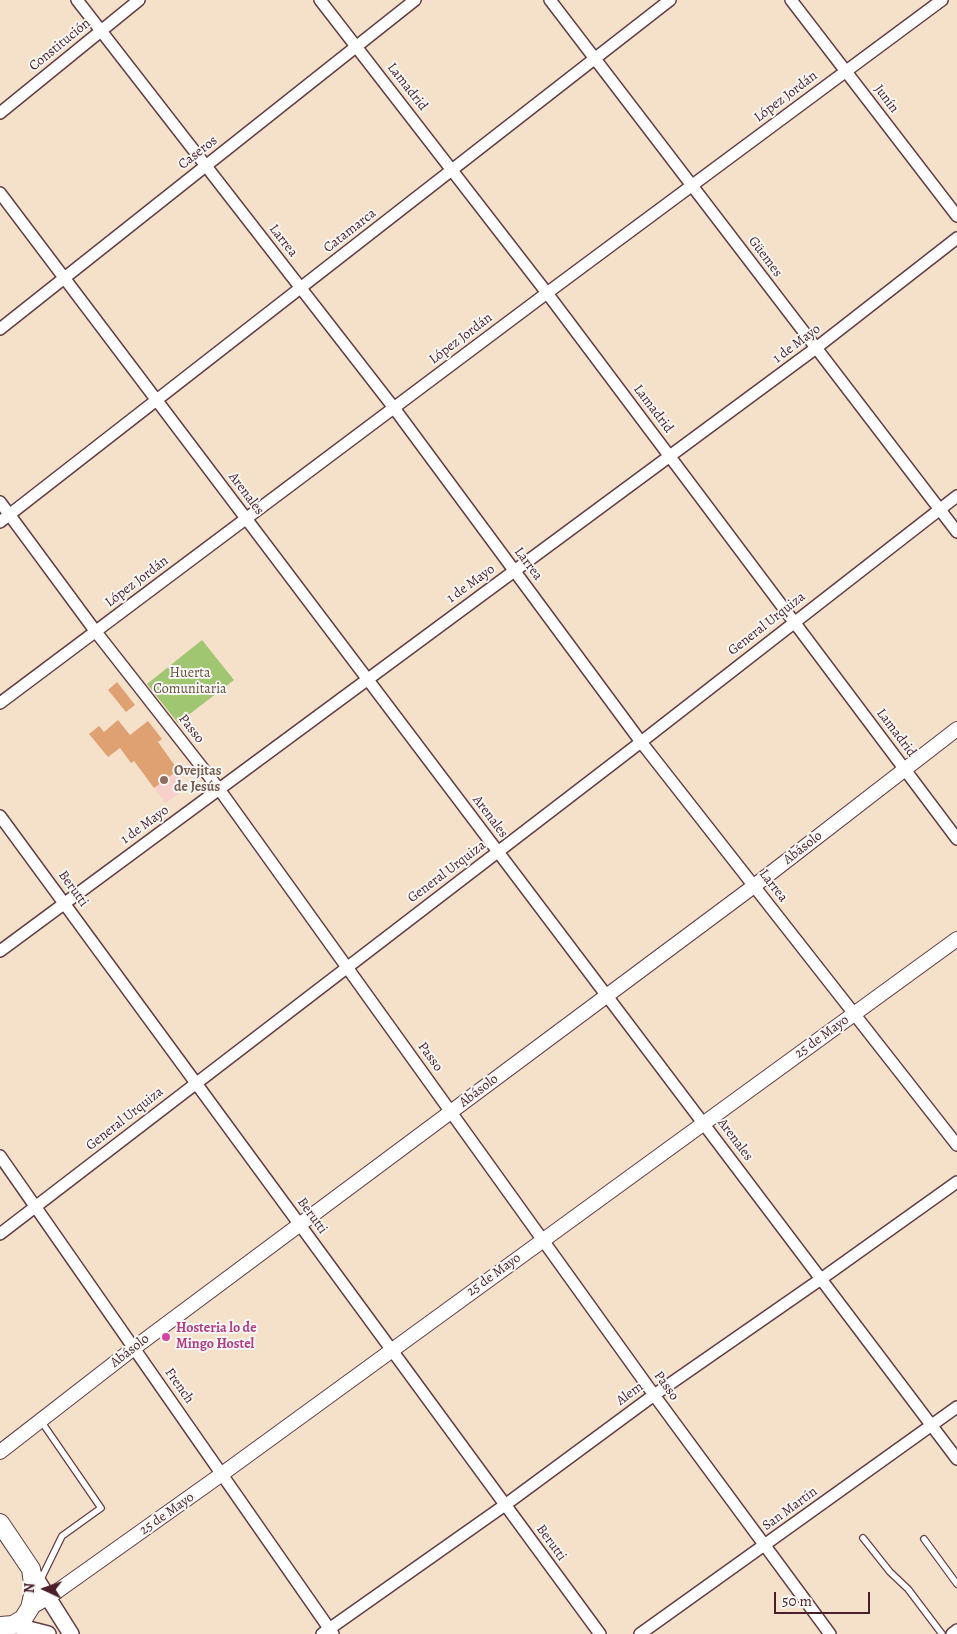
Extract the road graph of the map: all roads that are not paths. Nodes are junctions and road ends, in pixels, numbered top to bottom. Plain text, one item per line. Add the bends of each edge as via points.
1 (77, 0) edge
2 (139, 0) edge
3 (320, 0) edge
4 (415, 0) edge
5 (550, 0) edge
6 (670, 0) edge
7 (791, 0) edge
8 (942, 0) edge
9 (101, 31) junction
10 (356, 46) junction
11 (595, 59) junction
12 (846, 71) junction
13 (0, 113) edge
14 (206, 166) junction
15 (452, 170) junction
16 (692, 186) junction
17 (0, 193) edge
18 (957, 216) edge
19 (957, 238) edge
20 (64, 278) junction
21 (301, 288) junction
22 (547, 293) junction
23 (0, 329) edge
24 (816, 348) junction
25 (157, 400) junction
26 (394, 408) junction
27 (670, 456) junction
28 (957, 496) edge
29 (0, 502) edge
30 (939, 509) junction
31 (5, 518) edge
32 (246, 519) junction
33 (957, 532) edge
34 (514, 571) junction
35 (795, 621) junction
36 (96, 632) junction
37 (368, 679) junction
38 (0, 704) edge
39 (957, 729) edge
40 (641, 742) junction
41 (905, 769) junction
42 (219, 789) junction
43 (0, 816) edge
44 (957, 840) edge
45 (498, 852) junction
46 (754, 886) junction
47 (64, 903) junction
48 (957, 939) edge
49 (0, 952) edge
50 (348, 967) junction
51 (607, 996) junction
52 (854, 1014) junction
53 (196, 1084) junction
54 (451, 1111) junction
55 (703, 1123) junction
56 (957, 1145) edge
57 (0, 1156) edge
58 (957, 1182) edge
59 (36, 1207) junction
60 (299, 1224) junction
61 (0, 1234) edge
62 (544, 1239) junction
63 (821, 1280) junction
64 (134, 1348) junction
65 (392, 1350) junction
66 (654, 1395) junction
67 (957, 1407) edge
68 (41, 1421) junction
69 (932, 1426) junction
70 (0, 1452) edge
71 (957, 1459) edge
72 (222, 1474) junction
73 (505, 1505) junction
74 (0, 1523) edge
75 (863, 1538) dead end
76 (924, 1539) dead end
77 (765, 1545) junction
78 (0, 1547) edge
79 (35, 1579) junction
80 (957, 1584) edge
81 (6, 1626) edge
82 (957, 1630) edge
83 (328, 1632) edge
84 (48, 1634) edge
85 (71, 1634) edge
86 (600, 1634) edge
87 (640, 1634) edge
88 (830, 1634) edge
89 (942, 1634) edge
90 (952, 1634) edge

1 - 9 street, Larrea
2 - 9 street, Constitución
3 - 10 street, Lamadrid
4 - 10 street, Caseros
5 - 11 street, Güemes
6 - 11 street, Catamarca
7 - 12 street, Junín
8 - 12 street, López Jordán
9 - 13 street, Constitución
9 - 14 street, Larrea
10 - 14 street, Caseros
10 - 15 street, Lamadrid
11 - 15 street, Catamarca
11 - 16 street, Güemes
12 - 16 street, López Jordán
12 - 18 street, Junín
14 - 20 street, Caseros
14 - 21 street, Larrea
15 - 21 street, Catamarca
15 - 22 street, Lamadrid
16 - 22 street, López Jordán
16 - 24 street, Güemes
17 - 20 street, Arenales
19 - 24 street, 1 de Mayo
20 - 23 street, Caseros
20 - 25 street, Arenales
21 - 25 street, Catamarca
21 - 26 street, Larrea
22 - 26 street, López Jordán
22 - 27 street, Lamadrid
24 - 27 street, 1 de Mayo
24 - 30 street, Güemes
25 - 31 street, Catamarca
25 - 32 street, Arenales
26 - 32 street, López Jordán
26 - 34 street, Larrea
27 - 34 street, 1 de Mayo
27 - 35 street, Lamadrid
28 - 30 street, General Urquiza
29 - 31 street, Passo
30 - 33 street, Güemes
30 - 35 street, General Urquiza
31 - 36 street, Passo
32 - 36 street, López Jordán
32 - 37 street, Arenales
34 - 37 street, 1 de Mayo
34 - 40 street, Larrea
35 - 40 street, General Urquiza
35 - 41 street, Lamadrid
36 - 38 street, López Jordán
36 - 42 street, Passo
37 - 42 street, 1 de Mayo
37 - 45 street, Arenales
39 - 41 street, Abásolo
40 - 45 street, General Urquiza
40 - 46 street, Larrea
41 - 44 street, Lamadrid
41 - 46 street, Abásolo
42 - 47 street, 1 de Mayo
42 - 50 street, Passo
43 - 47 street, Berutti
45 - 50 street, General Urquiza
45 - 51 street, Arenales
46 - 51 street, Abásolo
46 - 52 street, Larrea
47 - 49 street, 1 de Mayo
47 - 53 street, Berutti
48 - 52 street, 25 de Mayo
50 - 53 street, General Urquiza
50 - 54 street, Passo
51 - 54 street, Abásolo
51 - 55 street, Arenales
52 - 55 street, 25 de Mayo
52 - 56 street, Larrea
53 - 59 street, General Urquiza
53 - 60 street, Berutti
54 - 60 street, Abásolo
54 - 62 street, Passo
55 - 62 street, 25 de Mayo
55 - 63 street, Arenales
57 - 59 street, French
58 - 63 street, Alem
59 - 61 street, General Urquiza
59 - 64 street, French
60 - 64 street, Abásolo
60 - 65 street, Berutti
62 - 65 street, 25 de Mayo
62 - 66 street, Passo
63 - 66 street, Alem
63 - 69 street, Arenales
64 - 68 street, Abásolo
64 - 72 street, French
65 - 72 street, 25 de Mayo
65 - 73 street, Berutti
66 - 73 street, Alem
66 - 77 street, Passo
67 - 69 street, San Martín
68 - 70 street, Abásolo
68 - 79 lane via 101,1508 62,1536
69 - 71 street, Arenales
69 - 77 street, San Martín
72 - 79 street, 25 de Mayo
72 - 83 street, French
73 - 83 street, Alem
73 - 86 street, Berutti
74 - 79 main road
75 - 89 lane
76 - 80 lane
77 - 87 street, San Martín
77 - 88 street, Passo
78 - 79 main road via 5,1548
79 - 81 main road via 30,1608 23,1619
79 - 85 main road
81 - 84 main road
82 - 90 street

